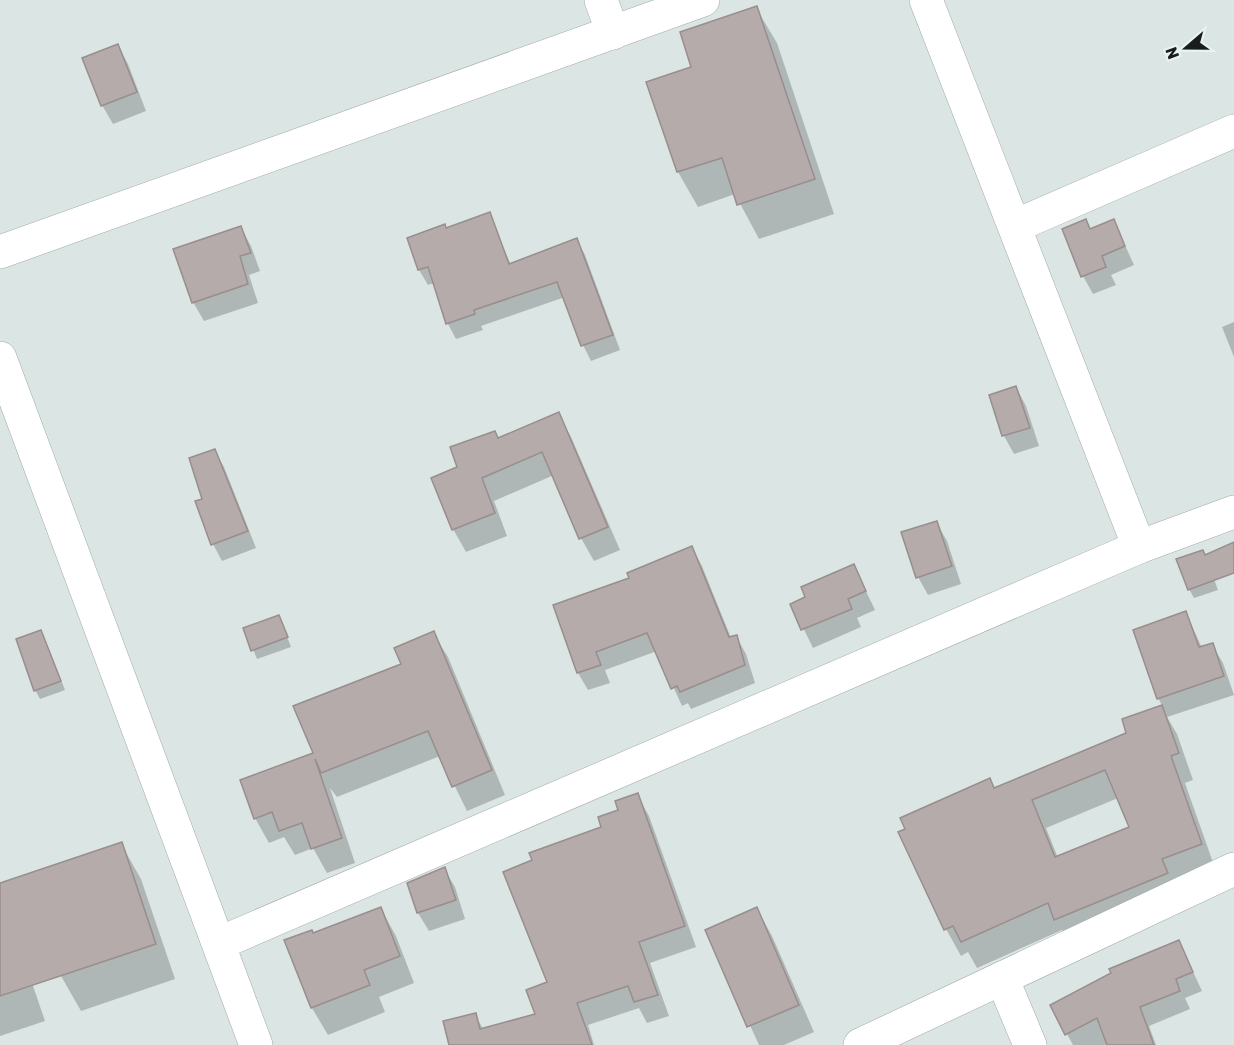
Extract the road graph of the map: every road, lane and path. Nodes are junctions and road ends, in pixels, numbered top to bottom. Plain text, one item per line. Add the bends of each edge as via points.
1 (601, 0) edge
2 (703, 0) edge
3 (926, 0) edge
4 (613, 33) junction
5 (1234, 131) edge
6 (1016, 226) junction
7 (0, 252) edge
8 (0, 358) edge
9 (1234, 512) edge
10 (1140, 547) junction
11 (1234, 869) edge
12 (220, 943) junction
13 (1002, 978) junction
14 (256, 1045) edge
15 (860, 1045) edge
16 (1030, 1045) edge

1 - 4 street
2 - 4 street
3 - 6 street
4 - 7 street
5 - 6 street
6 - 10 street
8 - 12 street
9 - 10 street
10 - 12 street
11 - 13 street
12 - 14 street
13 - 15 street
13 - 16 street

